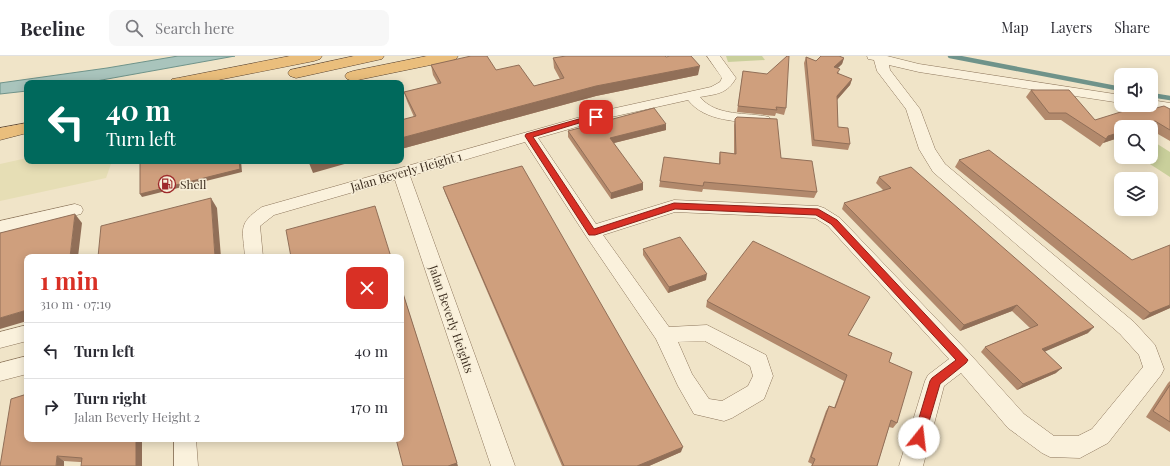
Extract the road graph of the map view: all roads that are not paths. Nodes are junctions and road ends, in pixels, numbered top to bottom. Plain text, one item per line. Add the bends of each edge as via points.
1 (314, 56) edge
2 (376, 56) edge
3 (450, 56) edge
4 (713, 56) edge
5 (876, 57) edge
6 (193, 80) edge
7 (260, 80) edge
8 (335, 80) edge
9 (692, 95) junction
10 (1114, 98) edge
11 (1158, 105) edge
12 (1170, 107) edge
13 (24, 114) edge
14 (0, 118) edge
15 (771, 121) edge
16 (24, 129) edge
17 (0, 134) edge
18 (529, 136) junction
19 (24, 144) edge
20 (0, 148) edge
21 (400, 173) junction
22 (75, 210) dead end
23 (0, 227) edge
24 (592, 232) junction
25 (254, 254) edge
26 (24, 334) edge
27 (664, 335) junction
28 (0, 340) edge
29 (963, 360) junction
30 (24, 366) edge
31 (0, 372) edge
32 (185, 442) edge
33 (186, 466) edge
34 (503, 466) edge
35 (911, 466) edge

1 - 6 highway
2 - 7 highway
3 - 8 highway
4 - 9 street, Jalan Beverly Height 1 via 729,78 725,85 715,90
5 - 10 street via 919,68
5 - 29 street via 913,109 927,149 939,168 1127,328 1148,351 1154,368 1100,436 1080,447 1050,446 1016,421
9 - 15 street via 699,105 717,114
9 - 18 street, Jalan Beverly Height 1
11 - 12 street
13 - 14 highway
16 - 17 highway
18 - 21 street, Jalan Beverly Height 1
18 - 24 street
19 - 20 highway
21 - 25 street, Jalan Beverly Height 1 via 268,211 254,220 251,226
21 - 34 street, Jalan Beverly Heights
22 - 23 street
24 - 27 street
24 - 29 street via 674,206 818,212 834,222
26 - 28 street
27 - 27 street via 685,380 702,407 724,411 756,392 763,376 759,361 707,333
29 - 35 street via 935,381
30 - 31 street
32 - 33 street

